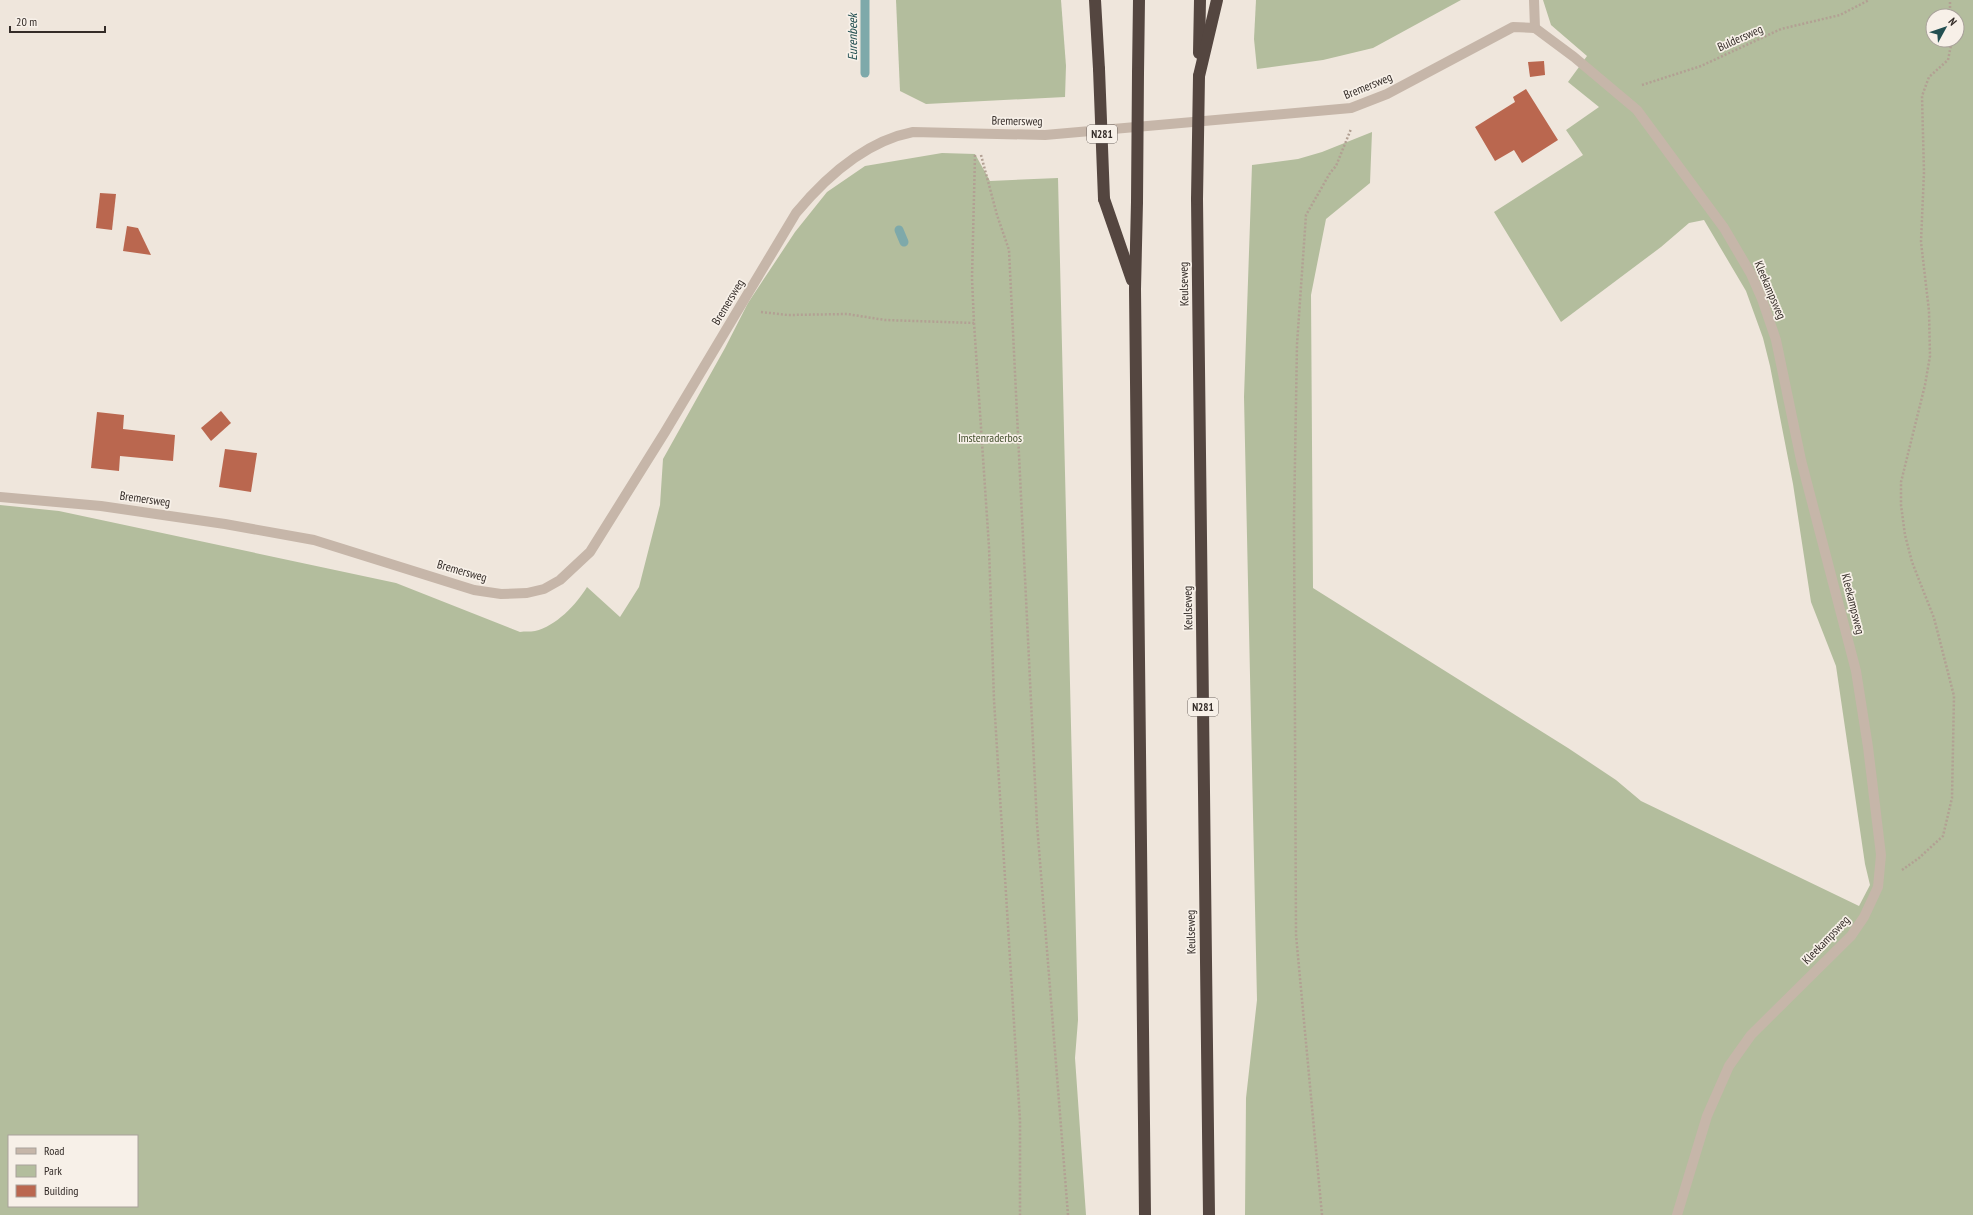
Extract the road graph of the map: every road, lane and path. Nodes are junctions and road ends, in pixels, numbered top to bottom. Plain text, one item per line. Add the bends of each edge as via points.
1 (1095, 0) edge
2 (1140, 0) edge
3 (1200, 0) edge
4 (1218, 0) edge
5 (1534, 0) edge
6 (1869, 0) edge
7 (1535, 28) junction
8 (1950, 48) edge
9 (1198, 76) junction
10 (1619, 94) junction
11 (1351, 108) junction
12 (975, 134) junction
13 (1135, 289) junction
14 (739, 309) junction
15 (974, 323) junction
16 (0, 497) edge
17 (1878, 887) junction
18 (1020, 1215) edge
19 (1068, 1215) edge
20 (1145, 1215) edge
21 (1209, 1215) edge
22 (1322, 1215) edge
23 (1677, 1215) edge

1 - 13 highway, N281, bridge via 1104,199
2 - 13 highway, N281, bridge
3 - 9 highway, Keulseweg / N281
4 - 9 highway, N281
5 - 7 street
6 - 10 path, Buldersweg via 1840,15 1781,30 1700,66
7 - 10 street, Kleekampsweg
7 - 11 street, Bremersweg via 1513,27 1387,94
8 - 17 path via 1948,60 1929,77 1922,96 1924,172 1921,242 1929,311 1930,356 1901,482 1901,505 1912,562 1934,618 1954,696 1952,798 1943,836
9 - 21 highway, Keulseweg / N281, bridge via 1197,199
10 - 17 street, Kleekampsweg via 1637,110 1724,228 1751,274 1776,340 1801,460 1856,671 1878,818 1881,855
11 - 12 street, Bremersweg via 1045,135
11 - 22 path via 1351,130 1336,166 1306,215 1297,344 1294,519 1296,935
12 - 14 street, Bremersweg via 913,132 880,142 856,157 821,186 796,213
12 - 15 path via 972,278
12 - 19 path via 1009,250 1037,824
13 - 20 highway, N281
14 - 15 path via 788,316 847,314 885,320
14 - 16 street, Bremersweg via 590,552 560,580 527,593 501,594 474,590 314,540 101,506
15 - 18 path via 1020,1120
17 - 23 street, Kleekampsweg via 1864,917 1851,936 1751,1035 1729,1066 1707,1116

